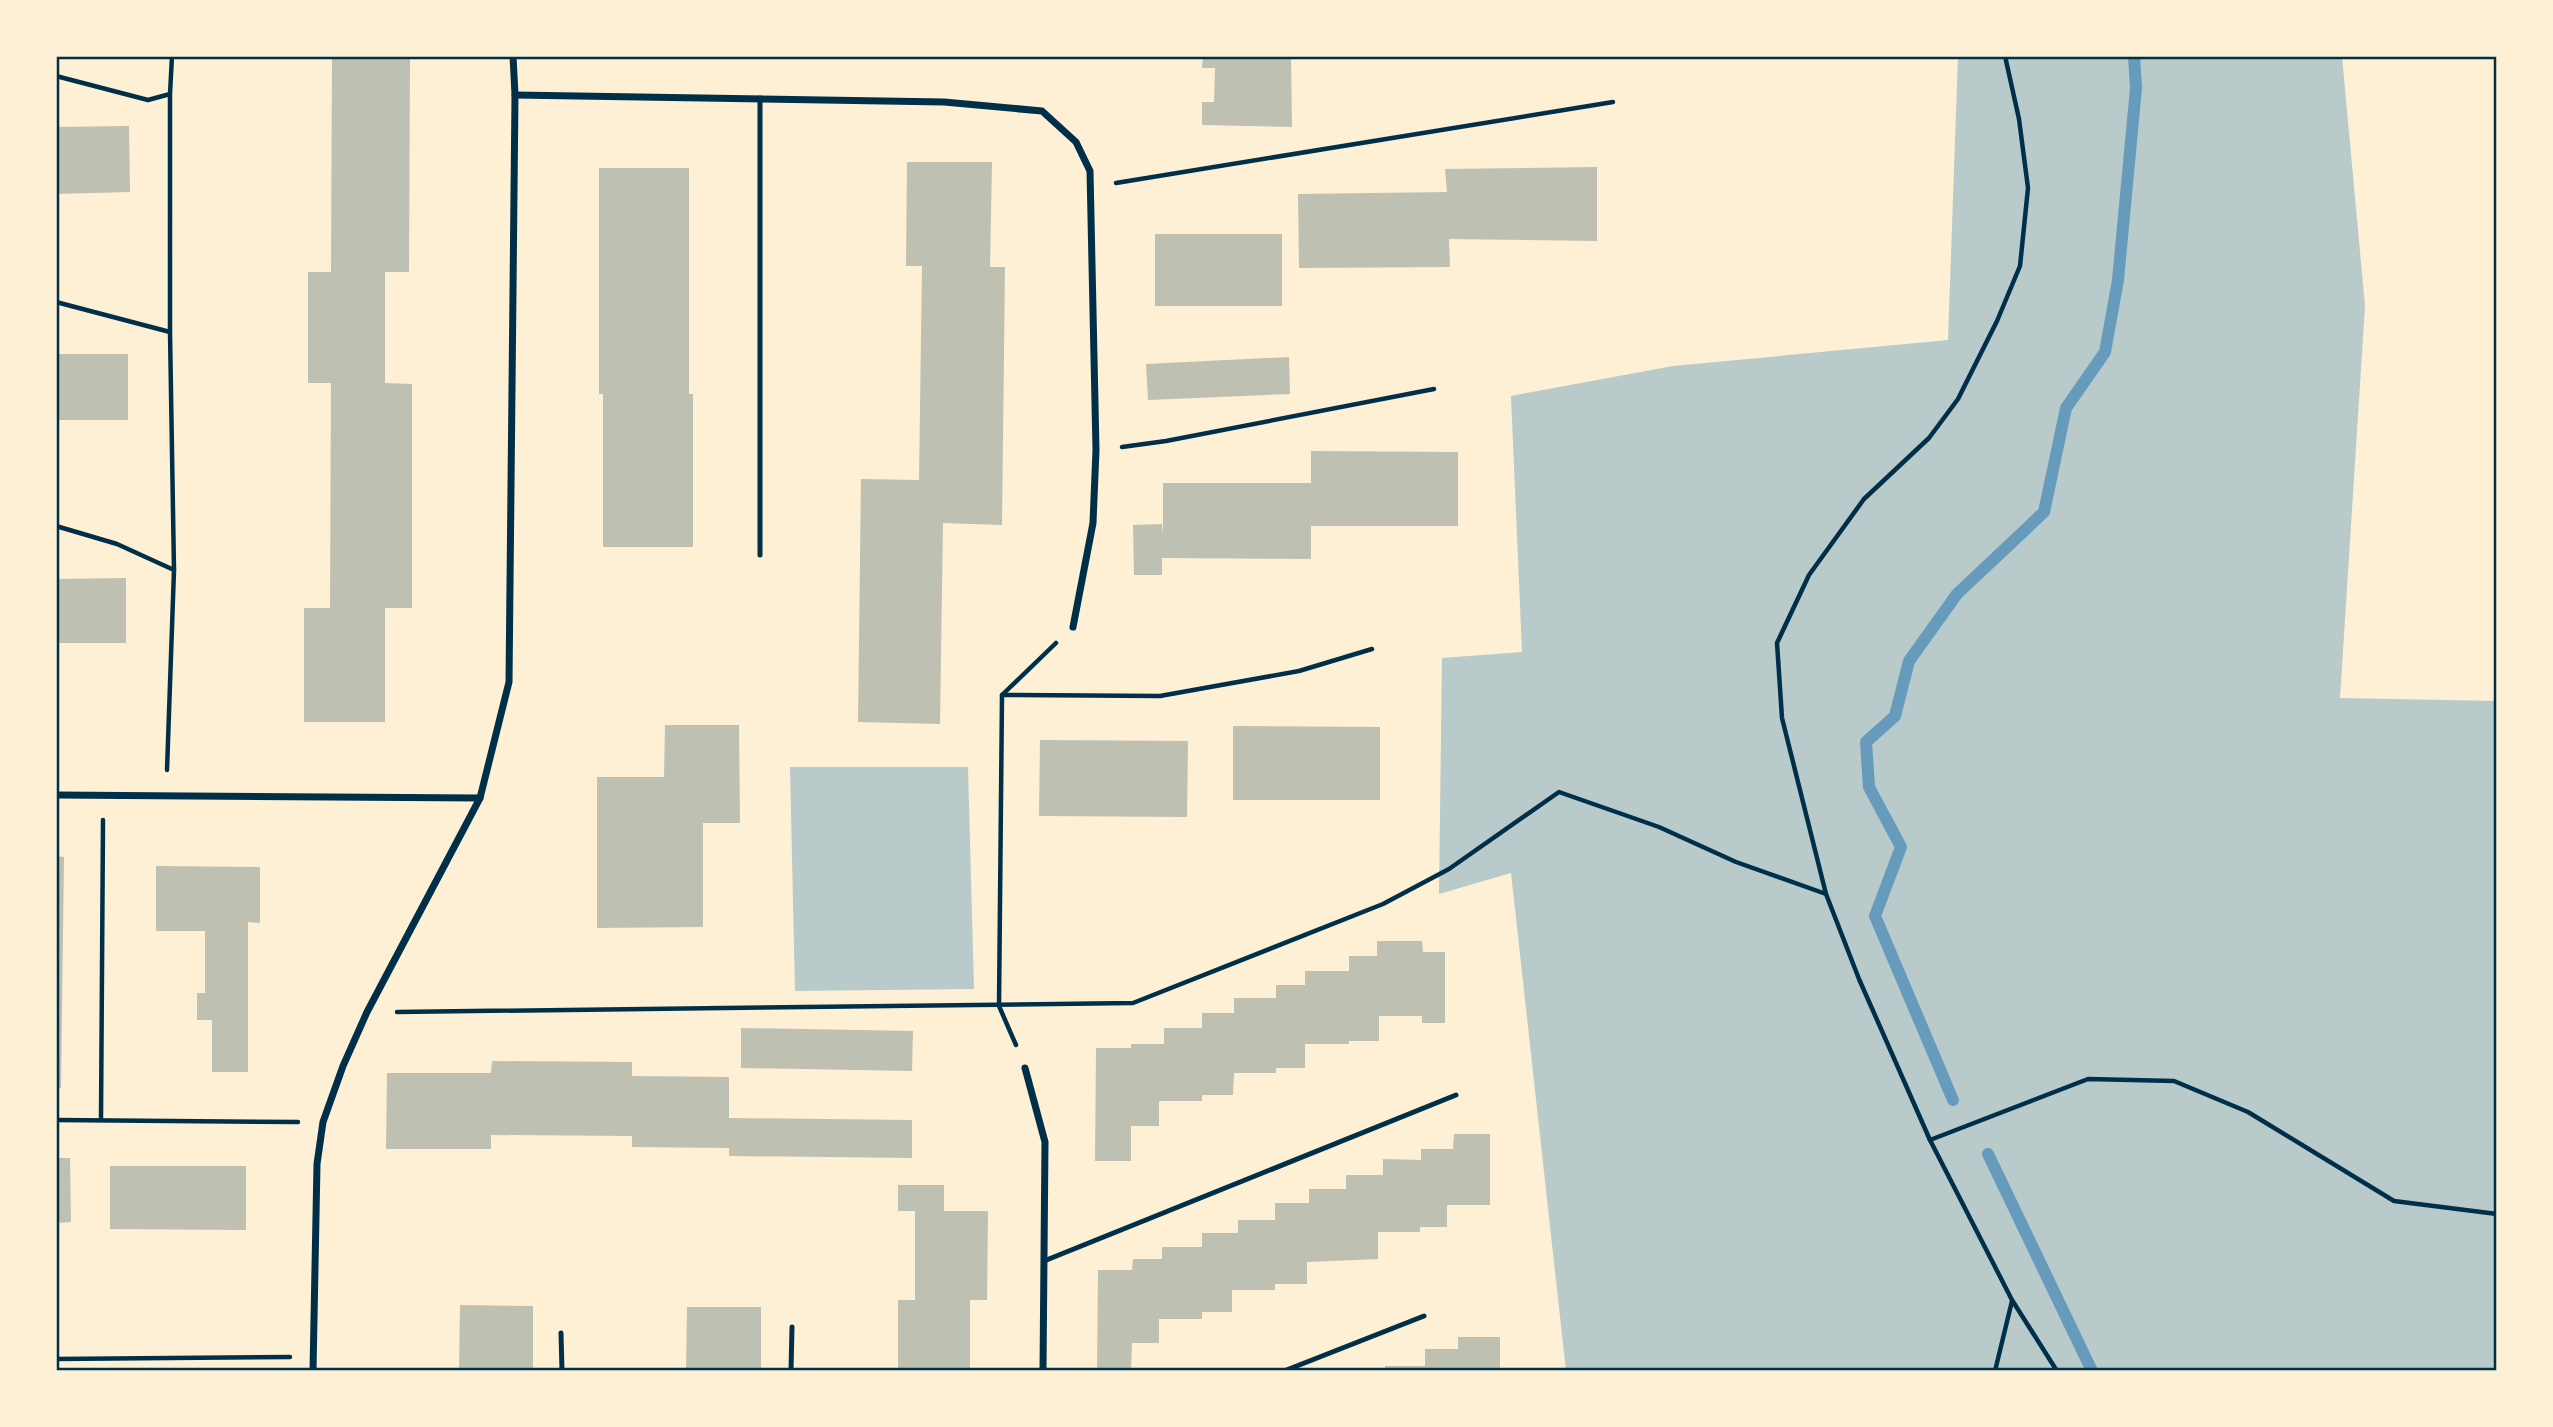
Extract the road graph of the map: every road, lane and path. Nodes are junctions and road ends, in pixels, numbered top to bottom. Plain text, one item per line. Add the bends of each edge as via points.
1 (172, 56) edge
2 (513, 56) edge
3 (2005, 56) edge
4 (56, 76) edge
5 (170, 94) junction
6 (515, 95) junction
7 (760, 98) junction
8 (1613, 103) dead end
9 (1090, 187) junction
10 (56, 302) edge
11 (170, 332) junction
12 (1434, 388) dead end
13 (1096, 450) junction
14 (56, 527) edge
15 (760, 555) dead end
16 (174, 570) junction
17 (1073, 627) joint
18 (1371, 649) dead end
19 (1002, 695) junction
20 (56, 794) edge
21 (103, 795) junction
22 (166, 795) junction
23 (480, 798) junction
24 (1826, 894) junction
25 (999, 1006) junction
26 (367, 1012) junction
27 (1025, 1068) joint
28 (1456, 1095) dead end
29 (56, 1120) edge
30 (101, 1120) junction
31 (323, 1122) junction
32 (1930, 1140) junction
33 (2497, 1214) edge
34 (1044, 1261) junction
35 (2012, 1300) junction
36 (1424, 1316) dead end
37 (792, 1327) dead end
38 (561, 1333) dead end
39 (313, 1357) junction
40 (56, 1359) edge
41 (313, 1371) edge
42 (562, 1371) edge
43 (791, 1371) edge
44 (1043, 1371) edge
45 (1284, 1371) edge
46 (1995, 1371) edge
47 (2057, 1371) edge

1 - 5 path
2 - 6 street
3 - 24 path via 2028,188 2020,266 1958,399 1929,438 1864,499 1809,575 1777,643 1782,718
4 - 5 path via 148,100
5 - 11 path
6 - 7 street
6 - 23 street via 509,682
7 - 9 street via 944,102 1042,111 1076,142 1090,171
7 - 15 lane
8 - 9 path
9 - 13 street
10 - 11 path
11 - 16 path
12 - 13 path via 1166,441
13 - 17 street via 1093,523
14 - 16 path via 117,544
16 - 22 path
17 - 19 path
18 - 19 path via 1299,671 1160,696
19 - 25 path
20 - 21 street
21 - 22 street
21 - 30 path
22 - 23 street
23 - 26 street
24 - 25 path via 1559,792 1449,869 1383,904 1133,1003
24 - 32 path
25 - 26 path
25 - 27 path
26 - 31 street
27 - 34 street via 1045,1142
28 - 34 lane
29 - 30 path
30 - 31 path
31 - 39 street via 317,1164
32 - 33 path via 2088,1079 2174,1081 2248,1112 2394,1201
32 - 35 path
34 - 44 street
35 - 46 path
35 - 47 path
36 - 45 lane
37 - 43 lane
38 - 42 lane
39 - 40 path
39 - 41 street

